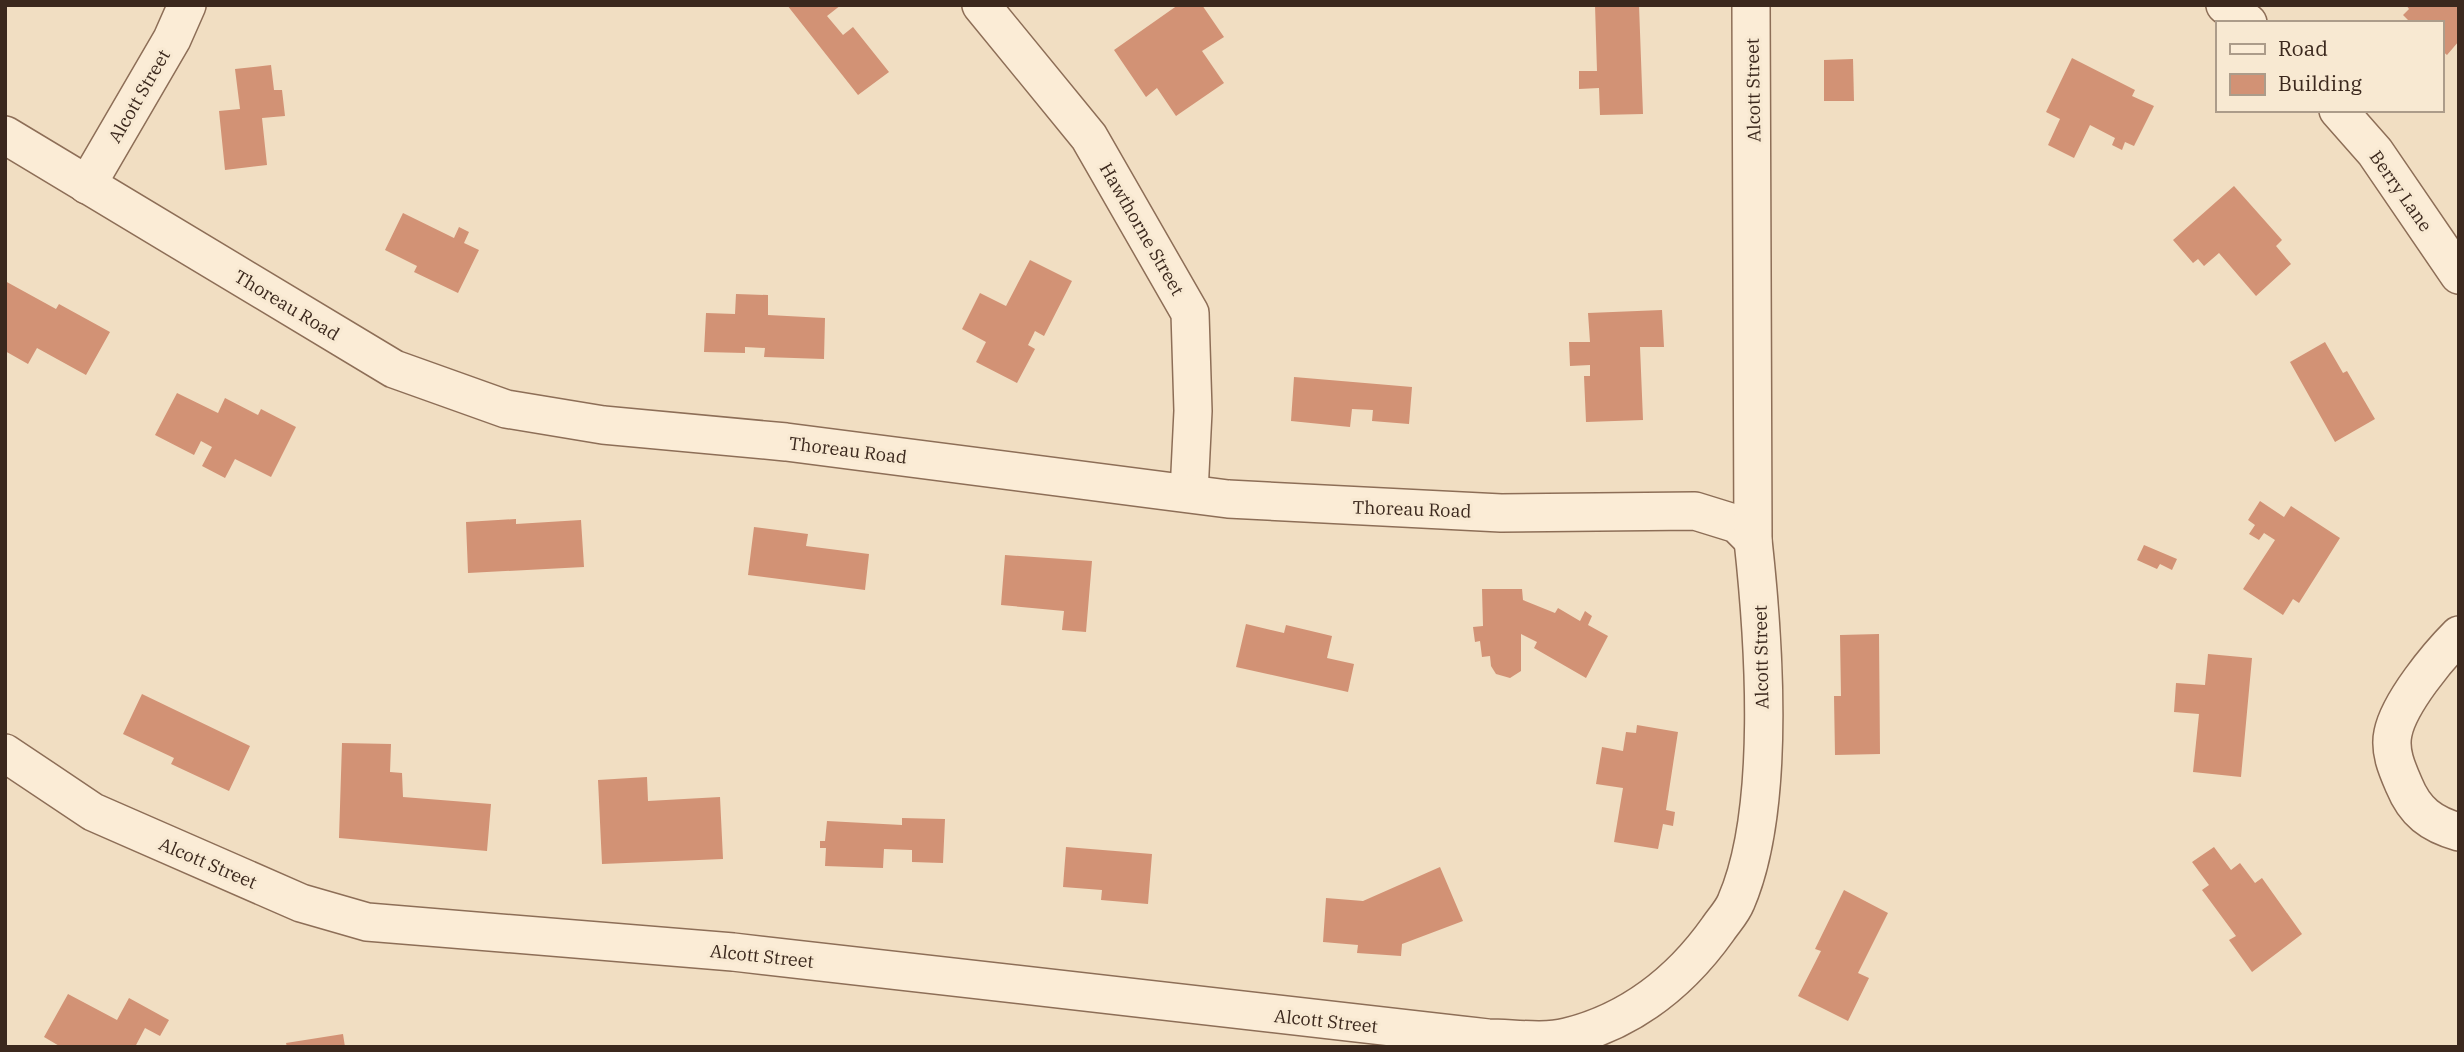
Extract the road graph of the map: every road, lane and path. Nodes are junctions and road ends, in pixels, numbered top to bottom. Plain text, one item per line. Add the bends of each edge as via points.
1 (187, 5) edge
2 (981, 5) edge
3 (1751, 5) edge
4 (2225, 5) edge
5 (2245, 21) edge
6 (2340, 112) edge
7 (5, 135) edge
8 (87, 185) junction
9 (2459, 275) edge
10 (1189, 494) junction
11 (1754, 540) junction
12 (2459, 635) edge
13 (5, 752) edge
14 (2459, 832) edge

1 - 8 street, Alcott Street
2 - 10 street, Hawthorne Street via 1089,137 1190,313 1193,411
3 - 11 street, Alcott Street
4 - 5 street
6 - 9 street, Berry Lane via 2375,152
7 - 8 street, Thoreau Road
8 - 10 street, Thoreau Road via 394,369 506,408 603,425 799,444
10 - 11 street, Thoreau Road via 1463,512 1695,511 1737,524
11 - 13 street, Alcott Street via 1760,599 1762,763 1752,849 1736,904 1672,983 1620,1018 1565,1038 1488,1038 733,952 367,922 301,903 116,822
12 - 14 street via 2414,690 2393,733 2394,761 2412,805 2442,827

